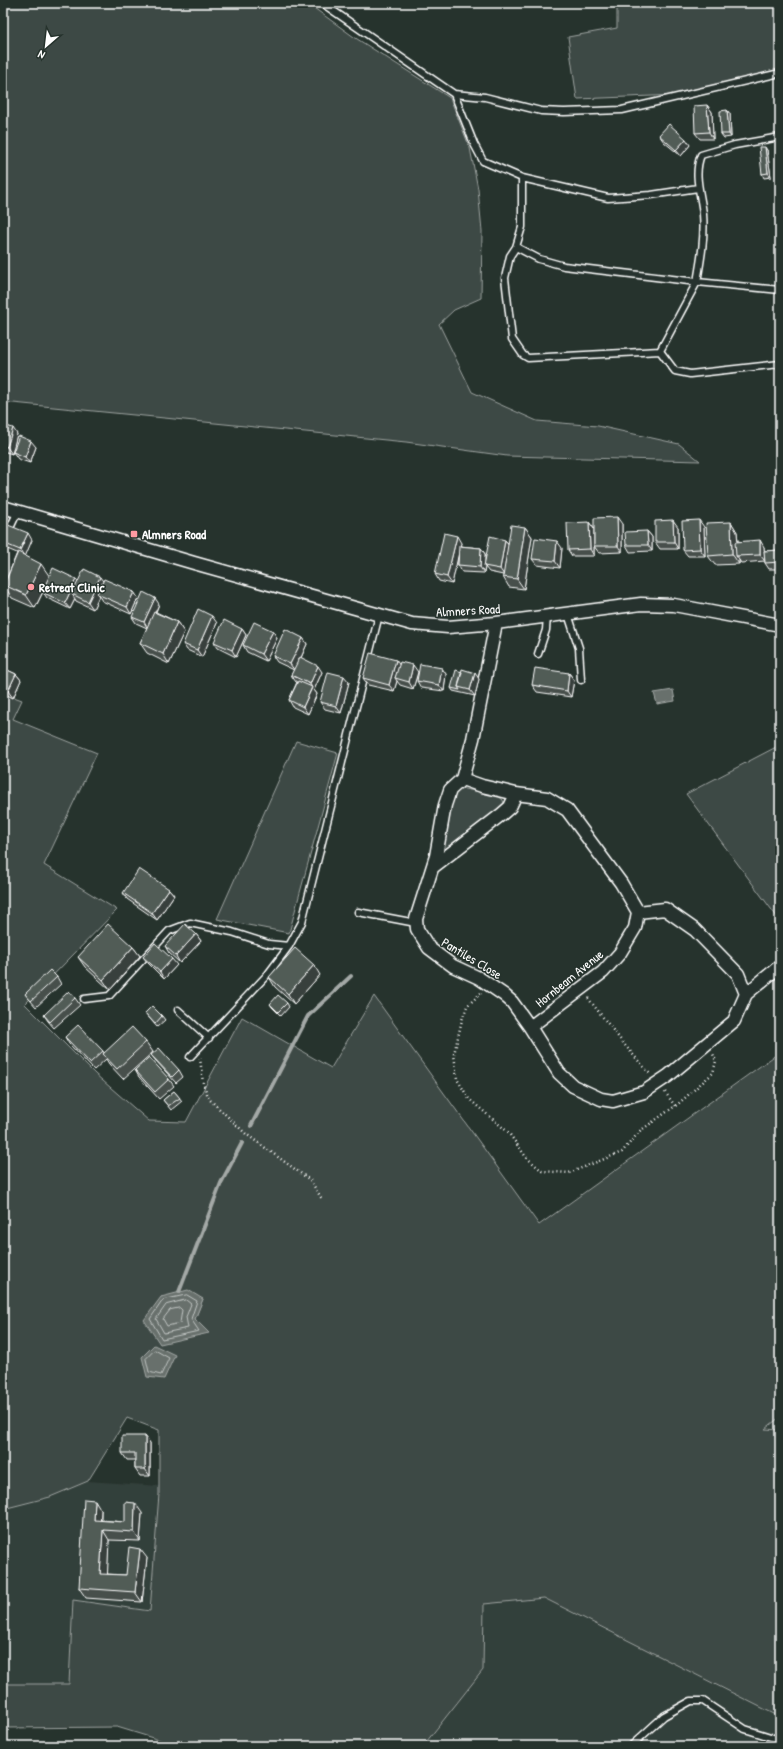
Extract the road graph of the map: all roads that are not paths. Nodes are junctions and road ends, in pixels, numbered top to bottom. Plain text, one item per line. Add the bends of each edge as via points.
1 (322, 3) edge
2 (780, 73) edge
3 (454, 94) junction
4 (780, 137) edge
5 (522, 178) junction
6 (698, 188) junction
7 (516, 247) junction
8 (697, 282) junction
9 (780, 290) edge
10 (660, 351) junction
11 (780, 364) edge
12 (3, 507) edge
13 (18, 511) junction
14 (3, 543) edge
15 (568, 614) junction
16 (379, 615) junction
17 (547, 616) junction
18 (496, 623) junction
19 (780, 625) edge
20 (538, 654) dead end
21 (580, 680) dead end
22 (462, 779) junction
23 (516, 794) junction
24 (433, 867) junction
25 (358, 912) dead end
26 (638, 912) junction
27 (416, 923) junction
28 (289, 946) junction
29 (780, 966) edge
30 (746, 994) junction
31 (84, 999) dead end
32 (178, 1010) dead end
33 (530, 1027) junction
34 (209, 1038) junction
35 (190, 1057) dead end
36 (780, 1740) edge
37 (631, 1746) edge

1 - 3 lane
2 - 3 lane via 622,110 541,111 485,97
3 - 5 lane via 483,161
4 - 6 lane via 735,145 700,155 697,166
5 - 6 lane via 608,198
5 - 7 lane via 522,227
6 - 8 lane via 703,214 703,248
7 - 8 lane via 539,259 564,266
7 - 10 lane via 510,256 506,278 512,339 523,355 528,358
8 - 9 lane
8 - 10 lane
10 - 11 lane via 675,371 690,374
12 - 13 street, Almners Road
13 - 14 lane
13 - 16 street, Almners Road
15 - 17 street, Almners Road
15 - 19 street, Almners Road via 642,604 674,605
15 - 21 lane via 579,648
16 - 18 street, Almners Road via 412,624 448,627
16 - 28 lane via 302,922
17 - 18 street, Almners Road
17 - 20 lane via 546,630
18 - 22 street via 473,739
22 - 23 street
22 - 24 street via 450,790 445,805
23 - 24 street via 502,814
23 - 26 street via 547,798 567,810 621,883
24 - 27 street
25 - 27 lane
26 - 30 street via 665,909 695,930 738,974
26 - 33 street, Hornbeam Avenue via 635,928 612,963
27 - 33 street, Pantiles Close via 429,948 453,966 487,983 512,1002
28 - 31 lane via 269,944 232,932 190,923 169,931 110,996
28 - 34 lane via 268,974
29 - 30 street
30 - 33 street, Pantiles Close via 734,1021 668,1076 644,1092 613,1101 601,1099 573,1086 559,1073
32 - 34 lane
34 - 35 lane
36 - 37 lane via 745,1729 703,1701 691,1701 664,1716

